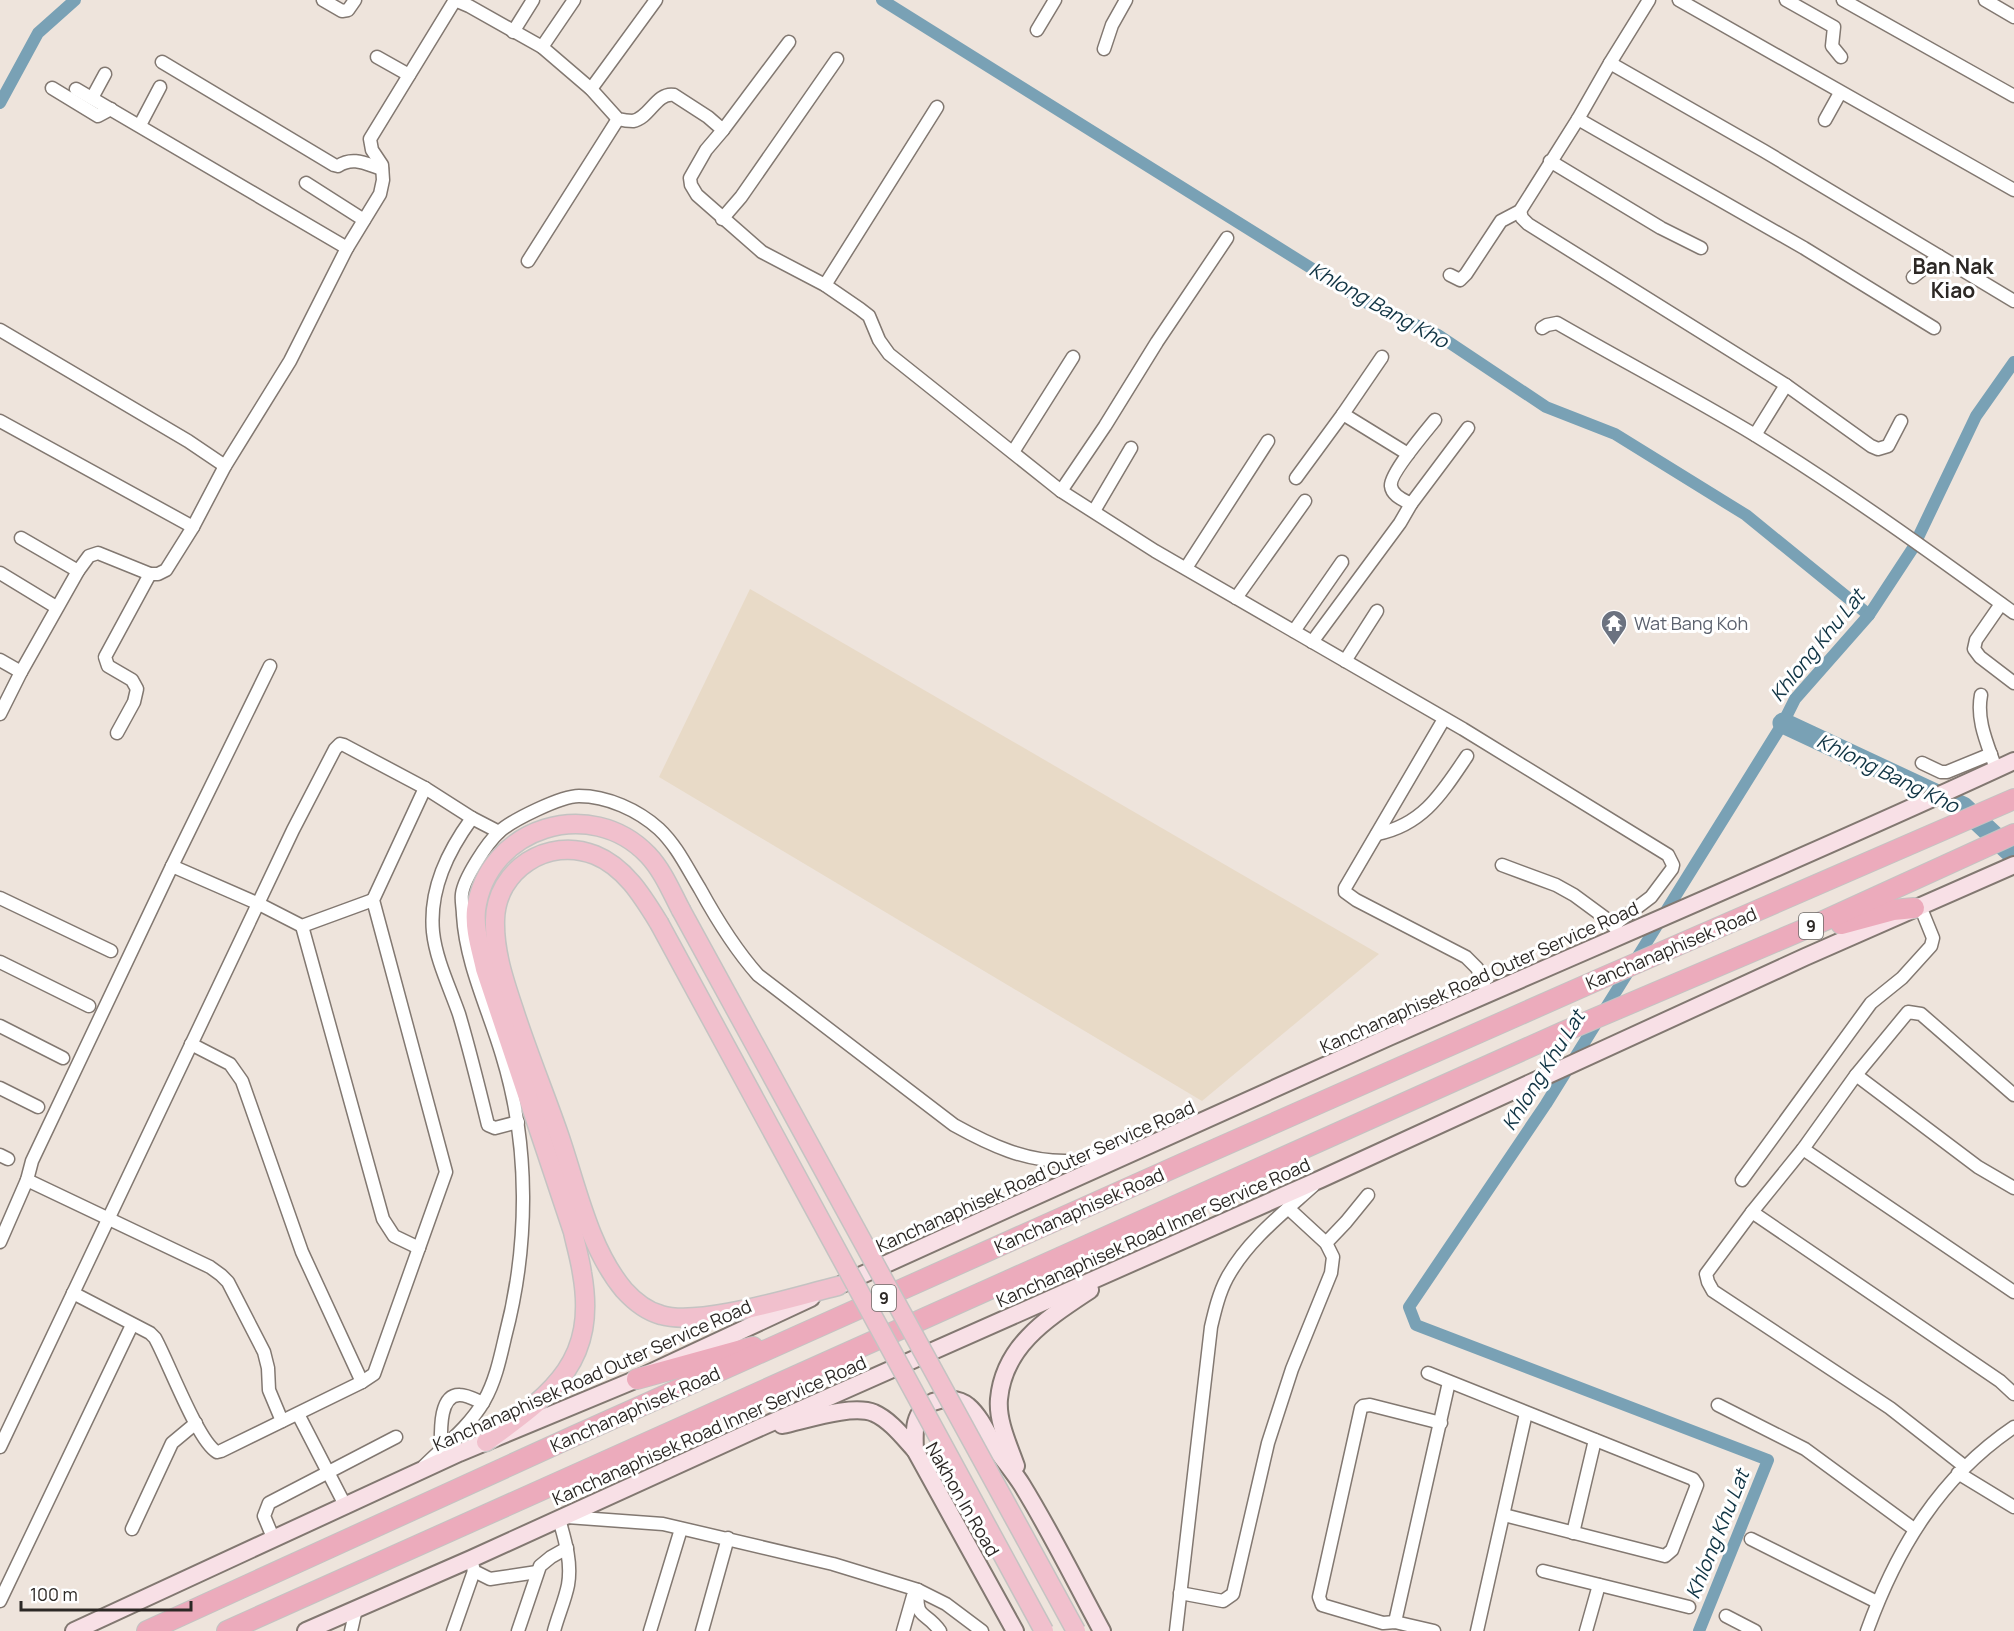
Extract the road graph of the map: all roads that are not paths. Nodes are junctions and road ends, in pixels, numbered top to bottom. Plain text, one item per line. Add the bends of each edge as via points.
1 (323, 0) edge
2 (355, 0) edge
3 (455, 0) edge
4 (533, 0) edge
5 (574, 0) edge
6 (656, 0) edge
7 (1055, 0) edge
8 (1126, 0) edge
9 (1649, 0) edge
10 (1679, 0) edge
11 (1786, 0) edge
12 (1843, 0) edge
13 (1984, 0) edge
14 (2014, 17) edge
15 (1037, 30) dead end
16 (513, 32) junction
17 (789, 42) dead end
18 (542, 47) junction
19 (1104, 49) dead end
20 (377, 57) dead end
21 (1840, 57) dead end
22 (837, 59) dead end
23 (162, 62) dead end
24 (1610, 63) junction
25 (105, 74) dead end
26 (409, 75) junction
27 (160, 87) dead end
28 (52, 88) dead end
29 (76, 89) dead end
30 (591, 89) junction
31 (1840, 93) junction
32 (2014, 96) edge
33 (92, 98) junction
34 (937, 107) dead end
35 (111, 108) junction
36 (618, 119) junction
37 (1578, 119) junction
38 (1825, 120) dead end
39 (140, 125) junction
40 (723, 130) junction
41 (1550, 161) junction
42 (382, 169) junction
43 (306, 183) dead end
44 (2014, 190) edge
45 (1520, 211) junction
46 (722, 219) junction
47 (364, 220) junction
48 (1227, 238) dead end
49 (347, 248) junction
50 (1701, 248) dead end
51 (1939, 256) junction
52 (528, 261) dead end
53 (1450, 275) dead end
54 (1913, 277) dead end
55 (825, 285) junction
56 (2014, 301) edge
57 (1542, 328) dead end
58 (1934, 328) dead end
59 (0, 330) edge
60 (1073, 357) dead end
61 (1382, 357) dead end
62 (1786, 385) junction
63 (1342, 414) junction
64 (1435, 420) dead end
65 (0, 421) edge
66 (1901, 421) dead end
67 (1468, 428) dead end
68 (1755, 435) junction
69 (1268, 441) dead end
70 (1131, 448) dead end
71 (1014, 452) junction
72 (1408, 454) junction
73 (225, 466) junction
74 (1296, 478) dead end
75 (1061, 491) junction
76 (1305, 501) dead end
77 (1411, 504) junction
78 (1094, 511) junction
79 (193, 527) junction
80 (21, 538) dead end
81 (1342, 562) dead end
82 (1186, 568) junction
83 (78, 571) junction
84 (0, 573) edge
85 (150, 574) junction
86 (1236, 598) junction
87 (2001, 604) junction
88 (56, 607) junction
89 (1377, 611) dead end
90 (2014, 613) edge
91 (1294, 631) junction
92 (1312, 642) junction
93 (0, 660) edge
94 (1345, 661) junction
95 (270, 666) dead end
96 (21, 672) junction
97 (2014, 683) edge
98 (1981, 695) dead end
99 (0, 712) edge
100 (1444, 719) junction
101 (117, 733) dead end
102 (1467, 756) dead end
103 (2014, 761) edge
104 (1994, 762) junction
105 (1922, 763) dead end
106 (425, 788) junction
107 (2014, 799) edge
108 (472, 818) junction
109 (499, 832) junction
110 (1377, 834) junction
111 (2014, 834) edge
112 (1503, 865) dead end
113 (172, 866) junction
114 (2012, 866) edge
115 (373, 900) junction
116 (1, 901) edge
117 (259, 904) junction
118 (1917, 907) junction
119 (1819, 923) junction
120 (302, 926) junction
121 (1624, 930) junction
122 (111, 951) dead end
123 (0, 962) edge
124 (1488, 994) junction
125 (88, 1006) dead end
126 (0, 1026) edge
127 (191, 1044) junction
128 (63, 1058) dead end
129 (1856, 1075) junction
130 (0, 1088) edge
131 (2014, 1095) edge
132 (38, 1107) dead end
133 (518, 1122) junction
134 (1148, 1145) junction
135 (1803, 1149) junction
136 (1321, 1179) junction
137 (27, 1180) junction
138 (1742, 1180) dead end
139 (2014, 1188) edge
140 (1368, 1195) dead end
141 (1288, 1208) junction
142 (1752, 1212) junction
143 (109, 1219) junction
144 (0, 1242) edge
145 (1326, 1243) junction
146 (419, 1248) junction
147 (1131, 1264) junction
148 (838, 1286) junction
149 (2014, 1292) edge
150 (73, 1293) junction
151 (132, 1325) junction
152 (790, 1340) junction
153 (1428, 1373) dead end
154 (637, 1379) junction
155 (362, 1382) junction
156 (1449, 1382) junction
157 (2014, 1394) edge
158 (483, 1403) junction
159 (1718, 1405) dead end
160 (1526, 1413) junction
161 (298, 1414) junction
162 (282, 1421) junction
163 (196, 1423) junction
164 (1441, 1423) junction
165 (2014, 1427) edge
166 (750, 1432) junction
167 (396, 1437) dead end
168 (1595, 1440) junction
169 (486, 1442) junction
170 (0, 1447) edge
171 (441, 1449) junction
172 (915, 1450) junction
173 (1961, 1469) junction
174 (327, 1471) junction
175 (417, 1473) junction
176 (1022, 1485) junction
177 (346, 1506) junction
178 (2014, 1507) edge
179 (1504, 1515) junction
180 (562, 1518) junction
181 (132, 1529) dead end
182 (681, 1529) junction
183 (1914, 1529) junction
184 (1573, 1533) junction
185 (728, 1538) junction
186 (1751, 1539) dead end
187 (274, 1540) junction
188 (567, 1548) junction
189 (473, 1565) junction
190 (1543, 1571) dead end
191 (537, 1572) junction
192 (1599, 1585) junction
193 (917, 1589) junction
194 (1180, 1593) junction
195 (0, 1601) edge
196 (1877, 1602) junction
197 (1689, 1608) dead end
198 (356, 1609) junction
199 (1726, 1616) dead end
200 (1387, 1625) edge
201 (235, 1627) edge
202 (975, 1629) edge
203 (74, 1631) edge
204 (147, 1631) edge
205 (306, 1631) edge
206 (351, 1631) edge
207 (453, 1631) edge
208 (518, 1631) edge
209 (554, 1631) edge
210 (650, 1631) edge
211 (702, 1631) edge
212 (903, 1631) edge
213 (940, 1631) edge
214 (1015, 1631) edge
215 (1044, 1631) edge
216 (1076, 1631) edge
217 (1102, 1631) edge
218 (1176, 1631) edge
219 (1434, 1631) edge
220 (1477, 1631) edge
221 (1586, 1631) edge
222 (1755, 1631) edge
223 (1867, 1631) edge

1 - 2 street via 342,11 348,10
3 - 16 street
3 - 26 street
4 - 16 street
5 - 18 street
6 - 30 street
7 - 15 street
8 - 19 street
9 - 24 street
10 - 31 street
11 - 21 street via 1834,27 1832,46
12 - 32 street
13 - 14 street
16 - 18 street
17 - 40 street
18 - 30 street
20 - 26 street
22 - 46 street
23 - 42 street via 334,165 355,160
24 - 37 street
24 - 51 street
25 - 33 street
26 - 42 street via 370,138
27 - 39 street
28 - 35 street via 98,116
29 - 33 street
30 - 36 street
31 - 38 street
31 - 44 street
33 - 35 street
34 - 55 street
35 - 39 street
36 - 40 street via 638,119 669,94
36 - 52 street
37 - 41 street
37 - 58 street via 1804,248
39 - 49 street
40 - 46 street via 690,178 697,195
41 - 45 street
41 - 50 street
42 - 47 street via 380,194
43 - 47 street
45 - 53 street via 1501,221 1460,280
45 - 62 street via 1528,224
46 - 55 street via 762,252
47 - 49 street
48 - 75 street
49 - 73 street via 290,361
51 - 54 street
51 - 56 street
55 - 71 street via 869,316 888,354
57 - 68 street via 1557,323
59 - 73 street
60 - 71 street
61 - 63 street
62 - 66 street via 1878,449 1888,446
62 - 68 street
63 - 72 street
63 - 74 street
64 - 72 street
65 - 79 street
67 - 77 street
68 - 87 street via 1922,545
69 - 82 street
70 - 78 street
71 - 75 street
72 - 77 street via 1391,485 1400,498
73 - 79 street
75 - 78 street
76 - 86 street
77 - 92 street
78 - 82 street
79 - 85 street via 166,570
80 - 83 street
81 - 91 street
82 - 86 street
83 - 85 street via 89,556 98,553
83 - 88 street
84 - 88 street
85 - 101 street via 105,657 108,666 132,680 137,689
86 - 91 street
87 - 90 street
87 - 97 street via 1974,649
88 - 96 street
89 - 94 street
91 - 92 street
92 - 94 street
93 - 96 street
94 - 100 street
95 - 113 street
96 - 99 street
98 - 104 street via 1978,708
100 - 110 street
100 - 121 street via 1668,855 1673,864
102 - 110 street via 1434,803 1395,829
103 - 104 main road, Kanchanaphisek Road Outer Service Road
104 - 105 street via 1947,772
104 - 121 main road, Kanchanaphisek Road Outer Service Road via 1970,782 1881,823
106 - 108 street
106 - 115 street
106 - 117 street via 344,745 337,747
107 - 152 highway, Kanchanaphisek Road / 9
108 - 109 street
108 - 133 street via 443,867 435,895 433,931 488,1125 495,1128
109 - 133 street via 469,873 462,894 467,954 503,1056
109 - 134 street via 536,809 576,796 603,798 637,814 676,849 724,931 758,975 954,1125 984,1142 1041,1160 1069,1161
110 - 124 street via 1347,881 1345,892 1466,957 1478,968
111 - 119 highway, Kanchanaphisek Road / 9
112 - 121 street via 1556,885
113 - 117 street
113 - 137 street via 32,1161
114 - 118 main road, Kanchanaphisek Road Inner Service Road
115 - 120 street
115 - 146 street via 446,1167
116 - 122 street
117 - 120 street
117 - 127 street
118 - 119 highway via 1835,925
118 - 136 main road, Kanchanaphisek Road Inner Service Road
118 - 138 street via 1933,938 1931,946 1902,978 1870,1003
119 - 201 highway, Kanchanaphisek Road / 9 via 1563,1032
120 - 146 street via 383,1219 394,1236
121 - 124 main road, Kanchanaphisek Road Outer Service Road
123 - 125 street
124 - 134 main road, Kanchanaphisek Road Outer Service Road
126 - 128 street
127 - 143 street
127 - 155 street via 230,1064 242,1081 302,1252
129 - 131 street via 1912,1011 1921,1014
129 - 135 street
129 - 139 street via 1978,1167
130 - 132 street
133 - 158 street via 524,1179 521,1247 511,1317 499,1364
134 - 148 main road, Kanchanaphisek Road Outer Service Road
135 - 142 street
135 - 149 street
136 - 141 street
136 - 147 main road, Kanchanaphisek Road Inner Service Road
137 - 143 street
137 - 144 street
140 - 145 street
141 - 145 street
141 - 194 street via 1247,1251 1228,1276 1219,1298 1211,1327
142 - 157 street
142 - 173 street via 1706,1274 1710,1287 1890,1408
143 - 150 street
143 - 162 street via 210,1267 228,1282 264,1352 269,1390
145 - 194 street via 1333,1257 1331,1273 1292,1369 1268,1443 1233,1594 1223,1601
146 - 155 street via 377,1368
147 - 166 main road, Kanchanaphisek Road Inner Service Road
147 - 176 main road via 1032,1331 1016,1350 999,1400 1006,1439
148 - 154 main road, Kanchanaphisek Road Outer Service Road
148 - 215 main road, bridge via 711,1316 686,1318 662,1316 641,1306 624,1289 598,1246 582,1208 503,978 495,938 496,904 502,889 521,867 543,852 569,850 594,854 625,876 640,894
150 - 151 street
150 - 170 street
151 - 163 street via 155,1338
151 - 195 street
152 - 154 highway via 736,1350
152 - 204 highway, Kanchanaphisek Road / 9
153 - 156 street
154 - 169 main road, Kanchanaphisek Road Outer Service Road
155 - 161 street
156 - 160 street
156 - 164 street
158 - 171 street
158 - 171 street via 462,1395 448,1402 442,1418
159 - 183 street via 1805,1449
160 - 168 street
160 - 179 street
161 - 162 street
161 - 174 street
162 - 163 street via 217,1452
163 - 181 street via 172,1443
164 - 200 street
164 - 200 street via 1367,1405 1360,1413 1318,1597 1322,1605
165 - 173 street
166 - 172 main road, Nakhon In Road via 866,1410 883,1418
166 - 180 main road, Kanchanaphisek Road Inner Service Road
167 - 174 street
168 - 184 street
168 - 184 street via 1693,1479 1696,1487 1672,1550 1665,1556
169 - 175 main road, Kanchanaphisek Road Outer Service Road
169 - 216 main road, bridge via 565,1374 581,1344 585,1305 573,1232 485,969 476,911 487,875 522,837 549,827 591,825 618,834 647,854 661,871
171 - 175 street
172 - 176 main road via 914,1432 920,1412 942,1399 960,1401 975,1413
172 - 214 main road, Nakhon In Road
173 - 178 street
173 - 183 street
174 - 177 street
174 - 187 street via 266,1506 264,1516
175 - 177 main road, Kanchanaphisek Road Outer Service Road
176 - 217 main road
177 - 187 main road, Kanchanaphisek Road Outer Service Road
179 - 184 street
179 - 220 street
180 - 182 street via 653,1523
180 - 188 street
180 - 189 main road, Kanchanaphisek Road Inner Service Road
182 - 185 street
182 - 210 street
183 - 196 street
185 - 193 street
185 - 211 street
186 - 196 street
187 - 203 main road, Kanchanaphisek Road Outer Service Road
188 - 191 street via 544,1562
188 - 209 street via 568,1586
189 - 191 street via 490,1579
189 - 198 main road, Kanchanaphisek Road Inner Service Road
189 - 207 street
190 - 192 street
191 - 208 street
192 - 197 street
192 - 221 street
193 - 202 street via 946,1604
193 - 212 street
193 - 213 street via 918,1610
194 - 218 street
196 - 223 street
198 - 205 main road, Kanchanaphisek Road Inner Service Road
198 - 206 street
199 - 222 street
200 - 219 street

